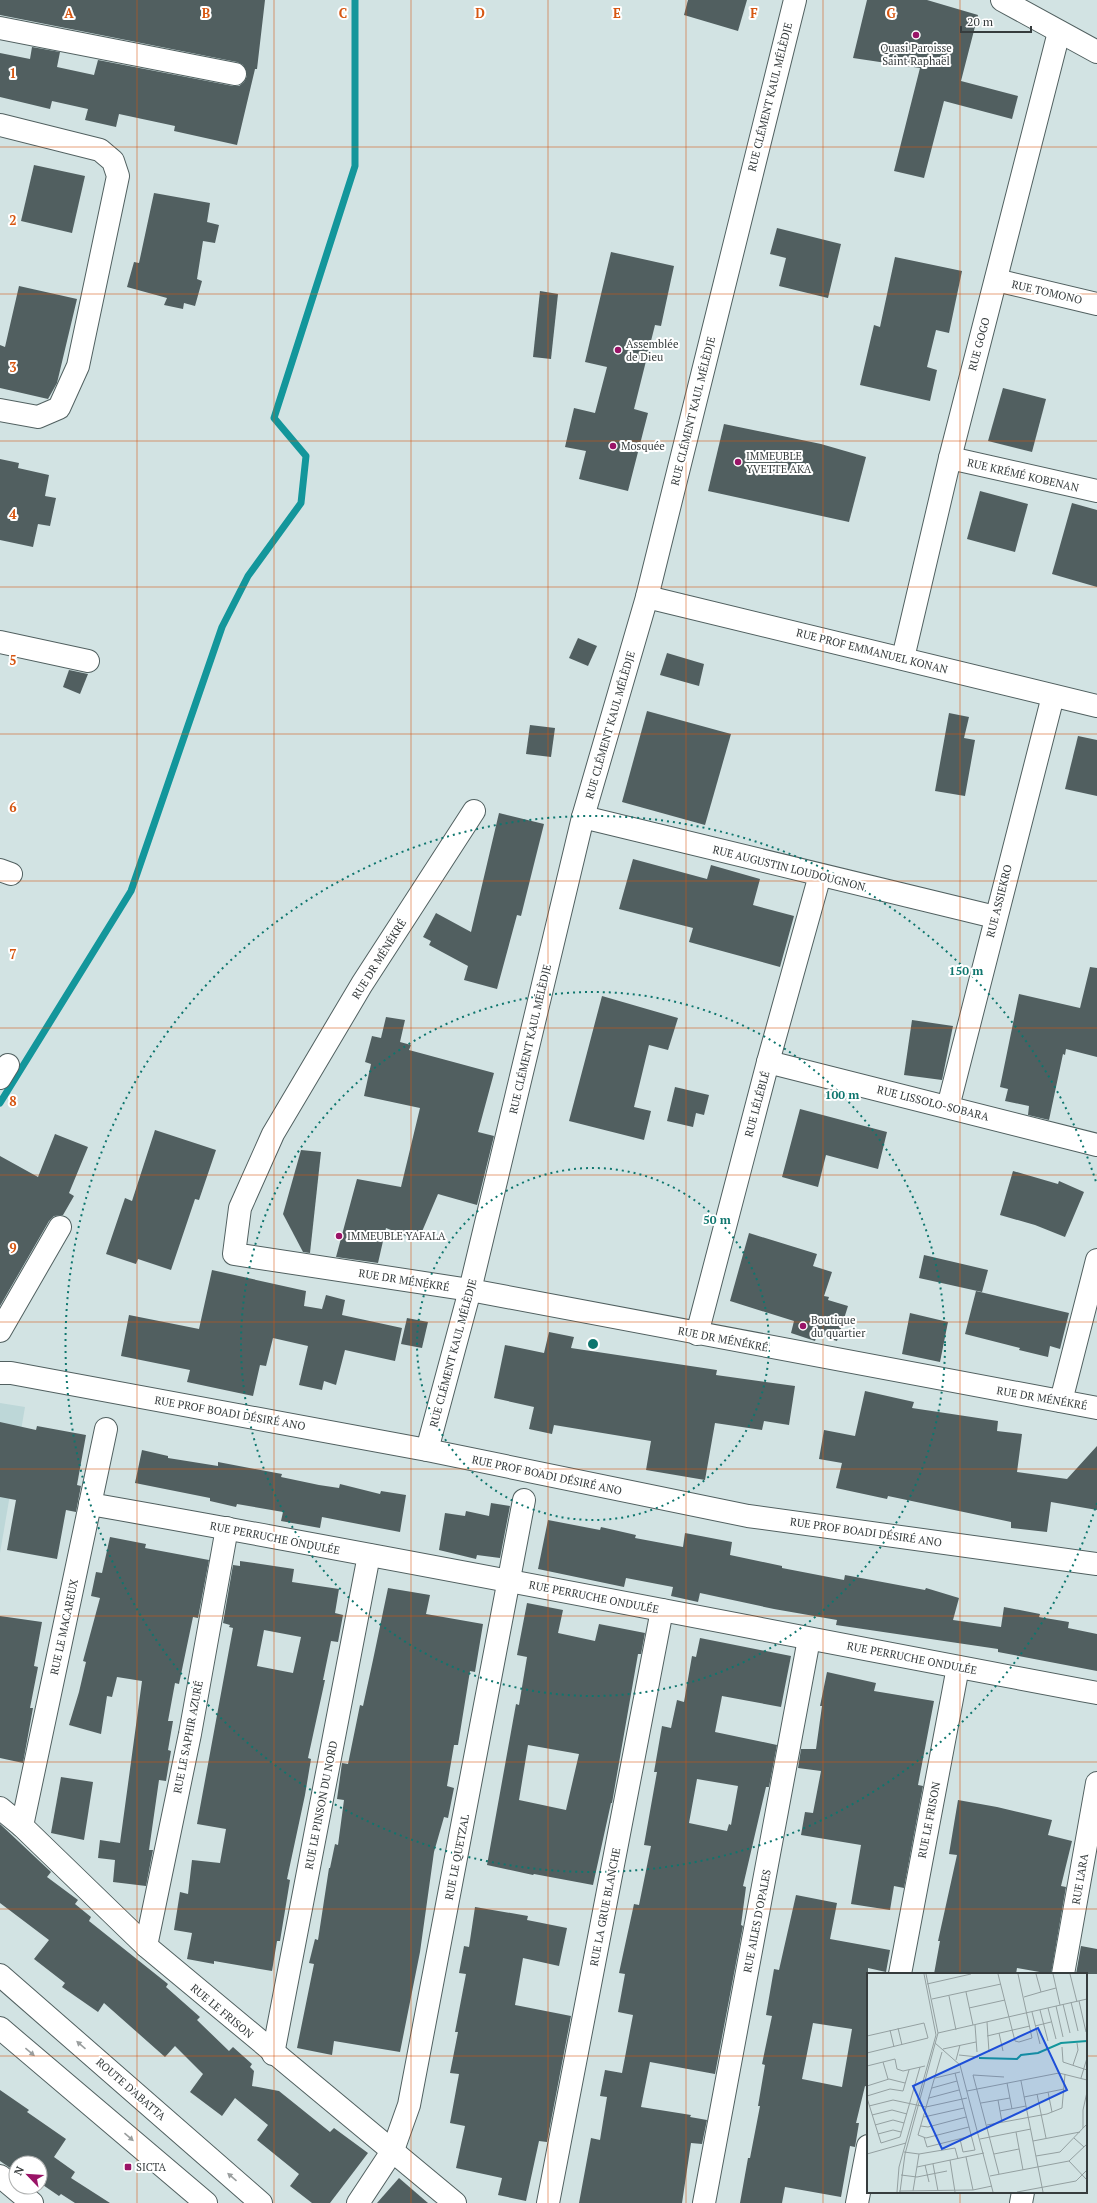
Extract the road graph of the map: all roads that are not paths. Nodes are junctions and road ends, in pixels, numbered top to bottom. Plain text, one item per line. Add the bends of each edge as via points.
1 (795, 0) edge
2 (1002, 0) edge
3 (0, 28) edge
4 (1059, 32) junction
5 (1097, 52) edge
6 (235, 74) dead end
7 (0, 125) edge
8 (996, 280) junction
9 (1097, 304) edge
10 (0, 410) edge
11 (950, 458) junction
12 (1097, 491) edge
13 (647, 597) junction
14 (0, 642) edge
15 (903, 658) junction
16 (88, 662) dead end
17 (1053, 696) junction
18 (1097, 706) edge
19 (474, 811) dead end
20 (583, 817) junction
21 (820, 876) junction
22 (995, 918) junction
23 (768, 1062) junction
24 (948, 1107) junction
25 (1097, 1145) edge
26 (60, 1227) dead end
27 (1097, 1260) edge
28 (470, 1290) junction
29 (0, 1331) edge
30 (696, 1334) junction
31 (0, 1373) edge
32 (1060, 1401) junction
33 (1097, 1408) edge
34 (106, 1429) dead end
35 (428, 1450) junction
36 (524, 1500) dead end
37 (90, 1504) junction
38 (226, 1528) junction
39 (369, 1555) junction
40 (1097, 1564) edge
41 (509, 1580) junction
42 (662, 1610) junction
43 (810, 1639) junction
44 (958, 1667) junction
45 (1097, 1693) edge
46 (1097, 1783) edge
47 (0, 1808) edge
48 (22, 1826) junction
49 (1089, 1879) edge
50 (146, 1946) junction
51 (900, 1973) edge
52 (1063, 1973) edge
53 (0, 1975) edge
54 (0, 2028) edge
55 (273, 2054) junction
56 (393, 2150) junction
57 (867, 2151) edge
58 (0, 2176) edge
59 (1023, 2193) edge
60 (32, 2203) edge
61 (206, 2203) edge
62 (261, 2203) edge
63 (358, 2203) edge
64 (455, 2203) edge
65 (548, 2203) edge
66 (704, 2203) edge
67 (857, 2203) edge
68 (1021, 2203) edge

1 - 13 street, RUE CLÉMENT KAUL MÉLÈDJE
2 - 4 street
3 - 6 street
4 - 5 street
4 - 8 street, RUE GOGO
7 - 10 street via 100,150 113,161 118,176 78,366 59,408 38,416
8 - 9 street, RUE TOMONO
8 - 11 street, RUE GOGO
11 - 12 street, RUE KRÉMÉ KOBENAN
11 - 15 street, RUE GOGO
13 - 15 street, RUE PROF EMMANUEL KONAN
13 - 20 street, RUE CLÉMENT KAUL MÉLÈDJE
14 - 16 street
15 - 17 street, RUE PROF EMMANUEL KONAN
17 - 18 street, RUE PROF EMMANUEL KONAN
17 - 22 street, RUE ASSIEKRO
19 - 28 street, RUE DR MÉNÉKRÉ via 362,984 273,1134 240,1208 234,1254
20 - 21 street, RUE AUGUSTIN LOUDOUGNON
20 - 28 street, RUE CLÉMENT KAUL MÉLÈDJE
21 - 22 street, RUE AUGUSTIN LOUDOUGNON
21 - 23 street, RUE LÉLÉBLÉ
22 - 24 street, RUE ASSIEKRO
23 - 24 street, RUE LISSOLO-SOBARA
23 - 30 street, RUE LÉLÉBLÉ
24 - 25 street, RUE LISSOLO-SOBARA
26 - 29 street
27 - 32 street
28 - 30 street, RUE DR MÉNÉKRÉ
28 - 35 street, RUE CLÉMENT KAUL MÉLÈDJE
30 - 32 street, RUE DR MÉNÉKRÉ
31 - 35 street, RUE PROF BOADI DÉSIRÉ ANO via 190,1405
32 - 33 street, RUE DR MÉNÉKRÉ
34 - 37 street, RUE LE MACAREUX
35 - 40 street, RUE PROF BOADI DÉSIRÉ ANO via 748,1516
36 - 41 street, RUE LE QUETZAL
37 - 38 street, RUE PERRUCHE ONDULÉE
37 - 48 street, RUE LE MACAREUX
38 - 39 street, RUE PERRUCHE ONDULÉE
38 - 50 street, RUE LE SAPHIR AZURÉ via 190,1734
39 - 41 street, RUE PERRUCHE ONDULÉE
39 - 55 street, RUE LE PINSON DU NORD
41 - 42 street, RUE PERRUCHE ONDULÉE
41 - 56 street, RUE LE QUETZAL via 408,2105
42 - 43 street, RUE PERRUCHE ONDULÉE
42 - 65 street, RUE LA GRUE BLANCHE
43 - 44 street, RUE PERRUCHE ONDULÉE
43 - 66 street, RUE AILES D'OPALES
44 - 45 street, RUE PERRUCHE ONDULÉE
44 - 51 street, RUE LE FRISON
46 - 49 street, RUE L'ARA
47 - 48 street, RUE LE FRISON
48 - 50 street, RUE LE FRISON
49 - 52 street, RUE L'ARA
50 - 55 street, RUE LE FRISON
62 -> 53 street, ROUTE D'ABATTA
54 -> 61 street
55 - 56 street, RUE LE FRISON
56 - 63 street, RUE LE QUETZAL
56 - 64 street, RUE LE FRISON
57 - 67 street
58 - 60 street
59 - 68 street

